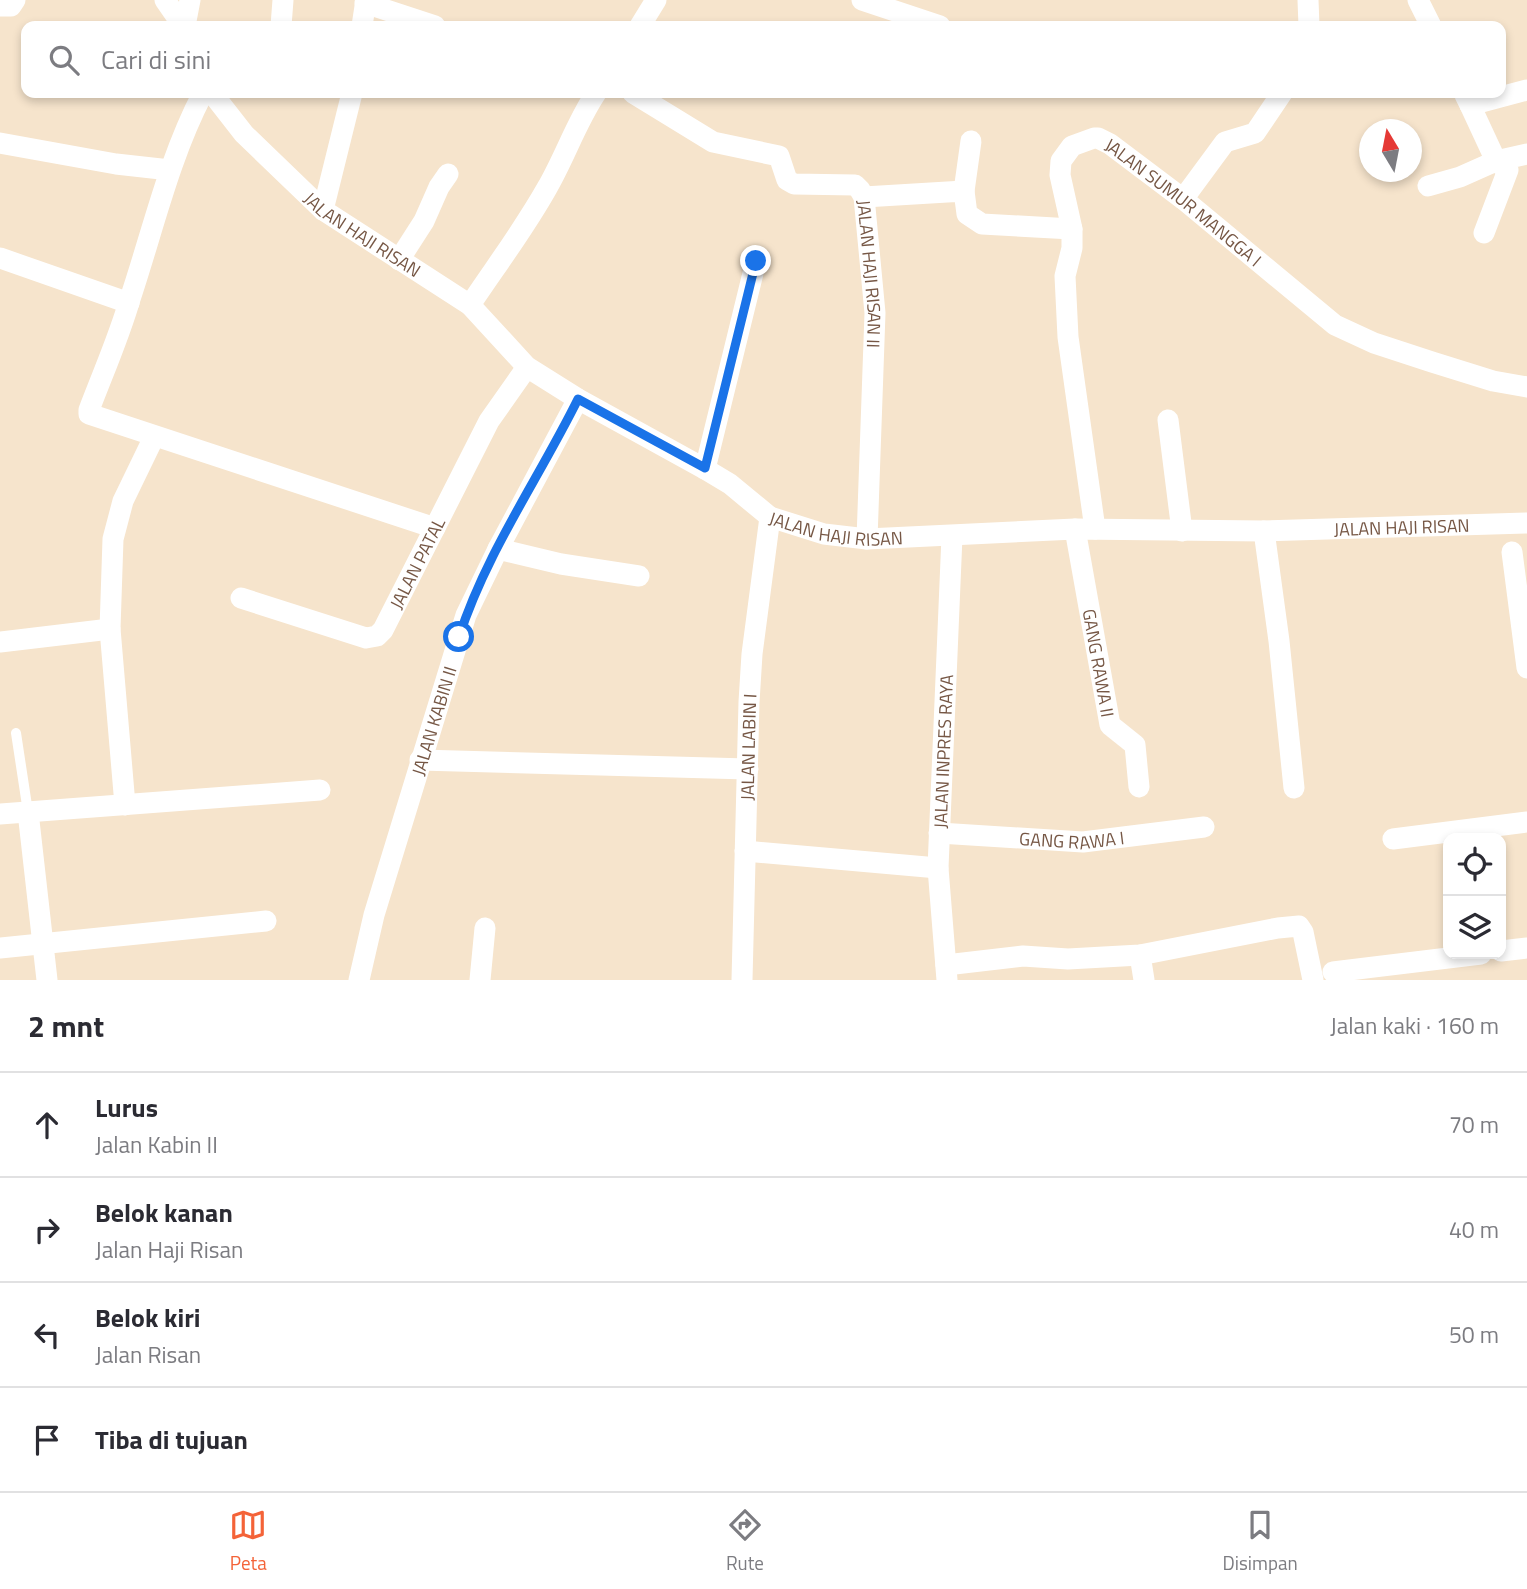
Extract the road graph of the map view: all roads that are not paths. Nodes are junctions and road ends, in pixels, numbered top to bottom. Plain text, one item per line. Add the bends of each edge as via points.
1 (15, 0) edge
2 (166, 0) edge
3 (190, 0) edge
4 (284, 0) edge
5 (656, 0) edge
6 (862, 0) edge
7 (1308, 0) edge
8 (1418, 0) edge
9 (366, 1) edge
10 (0, 6) edge
11 (181, 21) edge
12 (185, 21) edge
13 (282, 21) edge
14 (363, 21) edge
15 (421, 21) edge
16 (643, 21) edge
17 (925, 21) edge
18 (1310, 21) edge
19 (1428, 21) edge
20 (1527, 90) edge
21 (1506, 93) edge
22 (200, 98) edge
23 (216, 98) edge
24 (351, 98) edge
25 (593, 98) edge
26 (642, 98) edge
27 (1279, 98) edge
28 (1467, 99) edge
29 (971, 141) dead end
30 (0, 143) edge
31 (1527, 154) edge
32 (1496, 161) junction
33 (170, 170) junction
34 (448, 174) dead end
35 (1428, 186) dead end
36 (964, 191) junction
37 (863, 197) junction
38 (1183, 199) junction
39 (323, 210) junction
40 (1072, 229) junction
41 (1483, 233) dead end
42 (0, 258) edge
43 (399, 260) junction
44 (756, 261) dead end
45 (130, 303) junction
46 (470, 305) junction
47 (527, 367) junction
48 (1527, 387) edge
49 (578, 399) junction
50 (1167, 420) dead end
51 (154, 437) junction
52 (705, 468) junction
53 (770, 517) junction
54 (1527, 523) edge
55 (435, 528) junction
56 (1085, 529) junction
57 (1182, 531) junction
58 (1264, 531) junction
59 (952, 536) junction
60 (867, 540) junction
61 (498, 549) junction
62 (1512, 552) dead end
63 (639, 576) dead end
64 (241, 598) dead end
65 (110, 629) junction
66 (0, 642) edge
67 (1527, 668) edge
68 (16, 733) dead end
69 (420, 760) junction
70 (748, 769) junction
71 (1139, 787) dead end
72 (1294, 788) dead end
73 (320, 790) dead end
74 (125, 805) junction
75 (28, 812) junction
76 (0, 814) edge
77 (1527, 822) edge
78 (1205, 827) dead end
79 (939, 833) junction
80 (1393, 839) dead end
81 (745, 851) junction
82 (938, 867) junction
83 (266, 921) dead end
84 (485, 928) dead end
85 (44, 943) junction
86 (0, 948) edge
87 (1527, 948) edge
88 (1506, 950) edge
89 (1140, 955) junction
90 (1445, 959) edge
91 (946, 972) edge
92 (1323, 976) edge
93 (47, 980) edge
94 (359, 980) edge
95 (480, 980) edge
96 (742, 980) edge
97 (1144, 980) edge

1 - 10 street via 10,6
2 - 11 street
3 - 12 street
4 - 13 street
5 - 16 street
6 - 17 street
7 - 18 street
8 - 19 street
9 - 14 street
9 - 15 street
20 - 21 street
22 - 33 street
23 - 39 street, JALAN HAJI RISAN via 244,134
24 - 39 street
25 - 46 street via 531,217
26 - 37 street, JALAN HAJI RISAN II via 713,142 779,156 787,180 794,184 855,186
27 - 38 street via 1255,133 1225,142
28 - 32 street
29 - 36 street
30 - 33 street
31 - 32 street
32 - 35 street
32 - 41 street via 1508,170
33 - 45 street
34 - 43 street
36 - 37 street
36 - 40 street via 967,214 982,224
37 - 60 street, JALAN HAJI RISAN II via 875,313
38 - 40 street, JALAN SUMUR MANGGA I via 1110,144 1094,138 1072,146 1061,161
38 - 48 street, JALAN SUMUR MANGGA I via 1335,325 1432,362
39 - 43 street, JALAN HAJI RISAN
40 - 56 street, JALAN SUMUR MANGGA I via 1065,276
42 - 45 street
43 - 46 street, JALAN HAJI RISAN
44 - 52 street
45 - 51 street via 89,415
46 - 47 street, JALAN HAJI RISAN
47 - 49 street, JALAN HAJI RISAN
47 - 55 street, JALAN PATAL via 489,421
49 - 52 street, JALAN HAJI RISAN
49 - 61 street, JALAN KABIN II
50 - 57 street
51 - 55 street
51 - 65 street via 123,500 113,540
52 - 53 street, JALAN HAJI RISAN
53 - 60 street, JALAN HAJI RISAN via 824,534
53 - 70 street, JALAN LABIN I via 752,654
54 - 58 street, JALAN HAJI RISAN
55 - 64 street, JALAN PATAL via 377,636 366,638
56 - 57 street, JALAN HAJI RISAN
56 - 59 street, JALAN HAJI RISAN
56 - 71 street, GANG RAWA II via 1110,725 1135,745
57 - 58 street, JALAN HAJI RISAN
58 - 72 street
59 - 60 street, JALAN HAJI RISAN
59 - 79 street, JALAN INPRES RAYA
61 - 63 street
61 - 69 street, JALAN KABIN II via 466,615
62 - 67 street
65 - 66 street
65 - 74 street
68 - 75 lane
69 - 70 street
69 - 94 street, JALAN KABIN II
70 - 81 street, JALAN LABIN I
73 - 74 street
74 - 75 street
75 - 76 street
75 - 85 street
77 - 80 street
78 - 79 street, GANG RAWA I via 1083,842
79 - 82 street, JALAN INPRES RAYA
81 - 82 street
81 - 96 street, JALAN LABIN I
82 - 91 street, JALAN INPRES RAYA
83 - 85 street
84 - 95 street
85 - 86 street
85 - 93 street
87 - 88 street
89 - 91 street via 1023,956
89 - 92 street via 1299,926
89 - 97 street
90 - 92 street

